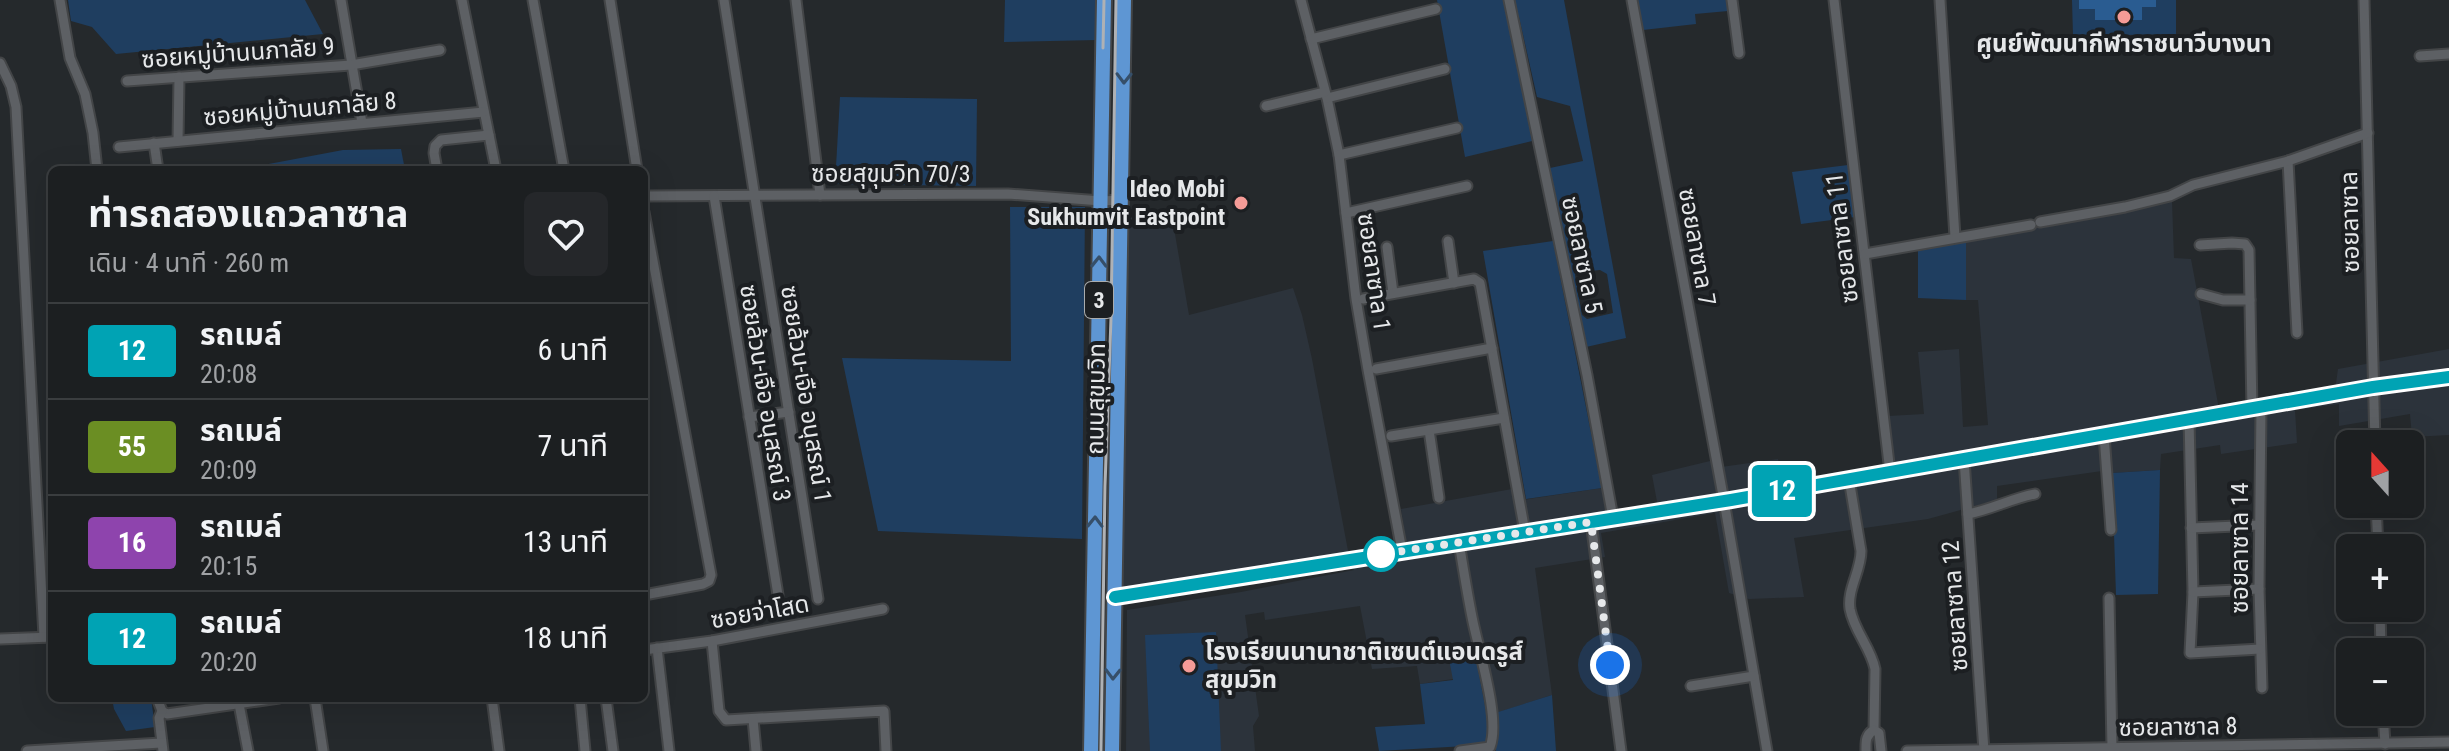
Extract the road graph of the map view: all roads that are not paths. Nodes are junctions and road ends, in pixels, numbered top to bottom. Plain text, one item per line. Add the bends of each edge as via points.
1 (60, 0) edge
2 (341, 0) edge
3 (462, 0) edge
4 (533, 0) edge
5 (610, 0) edge
6 (724, 0) edge
7 (796, 0) edge
8 (1104, 0) edge
9 (1124, 0) edge
10 (1301, 0) edge
11 (1509, 0) edge
12 (1632, 0) edge
13 (1732, 0) edge
14 (1834, 0) edge
15 (1940, 0) edge
16 (2364, 0) edge
17 (1436, 9) dead end
18 (1311, 39) junction
19 (440, 50) dead end
20 (1739, 53) dead end
21 (2449, 54) edge
22 (2420, 56) dead end
23 (0, 63) edge
24 (351, 65) junction
25 (1445, 69) dead end
26 (179, 77) junction
27 (127, 81) dead end
28 (1326, 95) junction
29 (1266, 106) dead end
30 (484, 112) junction
31 (362, 123) junction
32 (1457, 128) dead end
33 (2368, 133) junction
34 (489, 135) junction
35 (178, 141) junction
36 (154, 143) junction
37 (119, 147) dead end
38 (1339, 155) junction
39 (2288, 161) junction
40 (97, 166) edge
41 (157, 166) edge
42 (436, 166) edge
43 (495, 166) edge
44 (563, 166) edge
45 (636, 166) edge
46 (1467, 186) dead end
47 (755, 195) junction
48 (820, 195) junction
49 (648, 196) edge
50 (714, 196) junction
51 (1122, 200) junction
52 (1101, 201) junction
53 (1346, 213) junction
54 (648, 234) edge
55 (1955, 237) junction
56 (1448, 241) dead end
57 (2200, 245) dead end
58 (1387, 247) dead end
59 (1865, 254) junction
60 (1454, 283) junction
61 (1393, 293) junction
62 (2201, 294) dead end
63 (1363, 299) dead end
64 (2250, 300) junction
65 (2297, 333) dead end
66 (1492, 348) junction
67 (1376, 369) dead end
68 (2449, 377) edge
69 (2373, 387) junction
70 (2257, 409) junction
71 (789, 412) junction
72 (749, 417) junction
73 (1504, 418) junction
74 (2189, 419) junction
75 (1429, 430) junction
76 (2375, 430) edge
77 (2104, 435) junction
78 (1391, 436) dead end
79 (1964, 459) junction
80 (1890, 472) junction
81 (1849, 479) junction
82 (2035, 494) dead end
83 (1439, 498) dead end
84 (1724, 501) junction
85 (1968, 514) junction
86 (1613, 518) junction
87 (1591, 522) junction
88 (2259, 525) junction
89 (2191, 528) junction
90 (2111, 530) dead end
91 (1525, 532) junction
92 (1459, 542) junction
93 (1402, 551) junction
94 (2259, 589) junction
95 (2193, 592) junction
96 (648, 594) edge
97 (778, 595) dead end
98 (1115, 597) junction
99 (2109, 598) dead end
100 (818, 599) dead end
101 (1094, 600) junction
102 (883, 609) dead end
103 (48, 637) edge
104 (0, 639) edge
105 (712, 641) junction
106 (657, 648) junction
107 (648, 649) edge
108 (2260, 649) junction
109 (1754, 676) junction
110 (1691, 686) dead end
111 (2262, 688) dead end
112 (159, 702) edge
113 (252, 702) edge
114 (316, 702) edge
115 (493, 702) edge
116 (580, 702) edge
117 (607, 702) edge
118 (239, 704) junction
119 (162, 711) junction
120 (753, 719) junction
121 (2384, 726) edge
122 (1874, 730) junction
123 (2449, 742) edge
124 (2385, 744) junction
125 (162, 747) edge
126 (2365, 747) edge
127 (2296, 748) edge
128 (2116, 749) edge
129 (2182, 749) edge
130 (27, 751) edge
131 (248, 751) edge
132 (323, 751) edge
133 (499, 751) edge
134 (585, 751) edge
135 (613, 751) edge
136 (669, 751) edge
137 (756, 751) edge
138 (886, 751) edge
139 (1091, 751) edge
140 (1112, 751) edge
141 (1460, 751) edge
142 (1621, 751) edge
143 (1767, 751) edge
144 (1866, 751) edge
145 (1881, 751) edge
146 (1907, 751) edge
147 (1984, 751) edge

1 - 40 street via 70,58 91,120
2 - 24 street
3 - 30 street
4 - 44 street
5 - 45 street
6 - 47 street, ซอยล้วน-เจือ อนุสรณ์ 1
7 - 48 street
8 - 52 highway, ถนนสุขุมวิท / 3
9 -> 51 highway, ถนนสุขุมวิท / 3
10 - 18 street, ซอยลาซาล 1
11 - 86 street, ซอยลาซาล 5
12 - 84 street, ซอยลาซาล 7
13 - 20 street
14 - 59 street, ซอยลาซาล 11
15 - 55 street
16 - 33 street, ซอยลาซาล
17 - 18 street
18 - 28 street, ซอยลาซาล 1
19 - 24 street, ซอยหมู่บ้านนภาลัย 9
21 - 22 street
23 - 103 street via 16,107
24 - 26 street, ซอยหมู่บ้านนภาลัย 9
24 - 31 street
25 - 28 street
26 - 27 street, ซอยหมู่บ้านนภาลัย 9
26 - 35 street
28 - 29 street
28 - 38 street, ซอยลาซาล 1
30 - 31 street, ซอยหมู่บ้านนภาลัย 8
30 - 34 street
31 - 35 street, ซอยหมู่บ้านนภาลัย 8
32 - 38 street
33 - 39 street
33 - 69 street, ซอยลาซาล
34 - 42 street via 441,140 435,146
34 - 43 street
35 - 36 street, ซอยหมู่บ้านนภาลัย 8
36 - 37 street, ซอยหมู่บ้านนภาลัย 8
36 - 41 street
38 - 53 street, ซอยลาซาล 1
39 - 55 street via 2125,207
39 - 65 street
46 - 53 street
47 - 48 street, ซอยสุขุมวิท 70/3
47 - 50 street, ซอยสุขุมวิท 70/3
47 - 71 street, ซอยล้วน-เจือ อนุสรณ์ 1
48 - 52 street, ซอยสุขุมวิท 70/3 via 1008,194
49 - 50 street, ซอยสุขุมวิท 70/3
50 - 72 street, ซอยล้วน-เจือ อนุสรณ์ 3
51 - 52 street, ซอยสุขุมวิท 70/3
51 - 98 highway, ถนนสุขุมวิท / 3
101 -> 52 highway, ถนนสุขุมวิท / 3
53 - 93 street, ซอยลาซาล 1
54 - 96 street via 711,575 703,584
55 - 59 street
56 - 60 street
57 - 64 street, ซอยลาซาล 14 via 2247,245
58 - 61 street
59 - 80 street, ซอยลาซาล 11
60 - 61 street
60 - 66 street via 1480,283
61 - 63 street
62 - 64 street
64 - 70 street, ซอยลาซาล 14
66 - 67 street
66 - 73 street
68 - 69 street
69 - 70 street
69 - 76 street, ซอยลาซาล
70 - 74 street
70 - 88 street, ซอยลาซาล 14
71 - 72 street
71 - 100 street, ซอยล้วน-เจือ อนุสรณ์ 1
72 - 97 street, ซอยล้วน-เจือ อนุสรณ์ 3
73 - 75 street
73 - 91 street
74 - 77 street
74 - 89 street
75 - 78 street
75 - 83 street
77 - 79 street
77 - 90 street
79 - 80 street
79 - 85 street, ซอยลาซาล 12
80 - 81 street
81 - 84 street
81 - 122 street via 1861,562 1849,607 1873,660
82 - 85 street
84 - 86 street
84 - 109 street
85 - 147 street, ซอยลาซาล 12
86 - 87 street
87 - 91 street
87 - 142 street
88 - 89 street
88 - 94 street, ซอยลาซาล 14
89 - 95 street
91 - 92 street
92 - 93 street
92 - 141 street via 1493,717 1490,747
93 - 98 street
94 - 95 street
94 - 108 street, ซอยลาซาล 14
95 - 108 street via 2190,653
98 - 101 highway
98 -> 140 highway, ถนนสุขุมวิท / 3
99 - 128 street
101 - 139 highway, ถนนสุขุมวิท / 3
102 - 105 street, ซอยจ่าโสด
103 - 104 street
105 - 106 street, ซอยจ่าโสด
105 - 120 street via 722,717
106 - 107 street, ซอยจ่าโสด
106 - 136 street
108 - 111 street, ซอยลาซาล 14
109 - 110 street
109 - 143 street
112 - 119 street
113 - 118 street
114 - 132 street
115 - 133 street
116 - 134 street
117 - 135 street
118 - 119 street
118 - 131 street
119 - 125 street
120 - 137 street
120 - 138 street via 884,711
121 - 124 street
122 - 144 street
122 - 145 street via 1881,738
123 - 124 street, ซอยลาซาล 8
124 - 126 street, ซอยลาซาล 8
125 - 130 street
126 - 127 street, ซอยลาซาล 8
127 - 129 street, ซอยลาซาล 8
128 - 129 street, ซอยลาซาล 8
128 - 147 street, ซอยลาซาล 8
146 - 147 street, ซอยลาซาล 8

